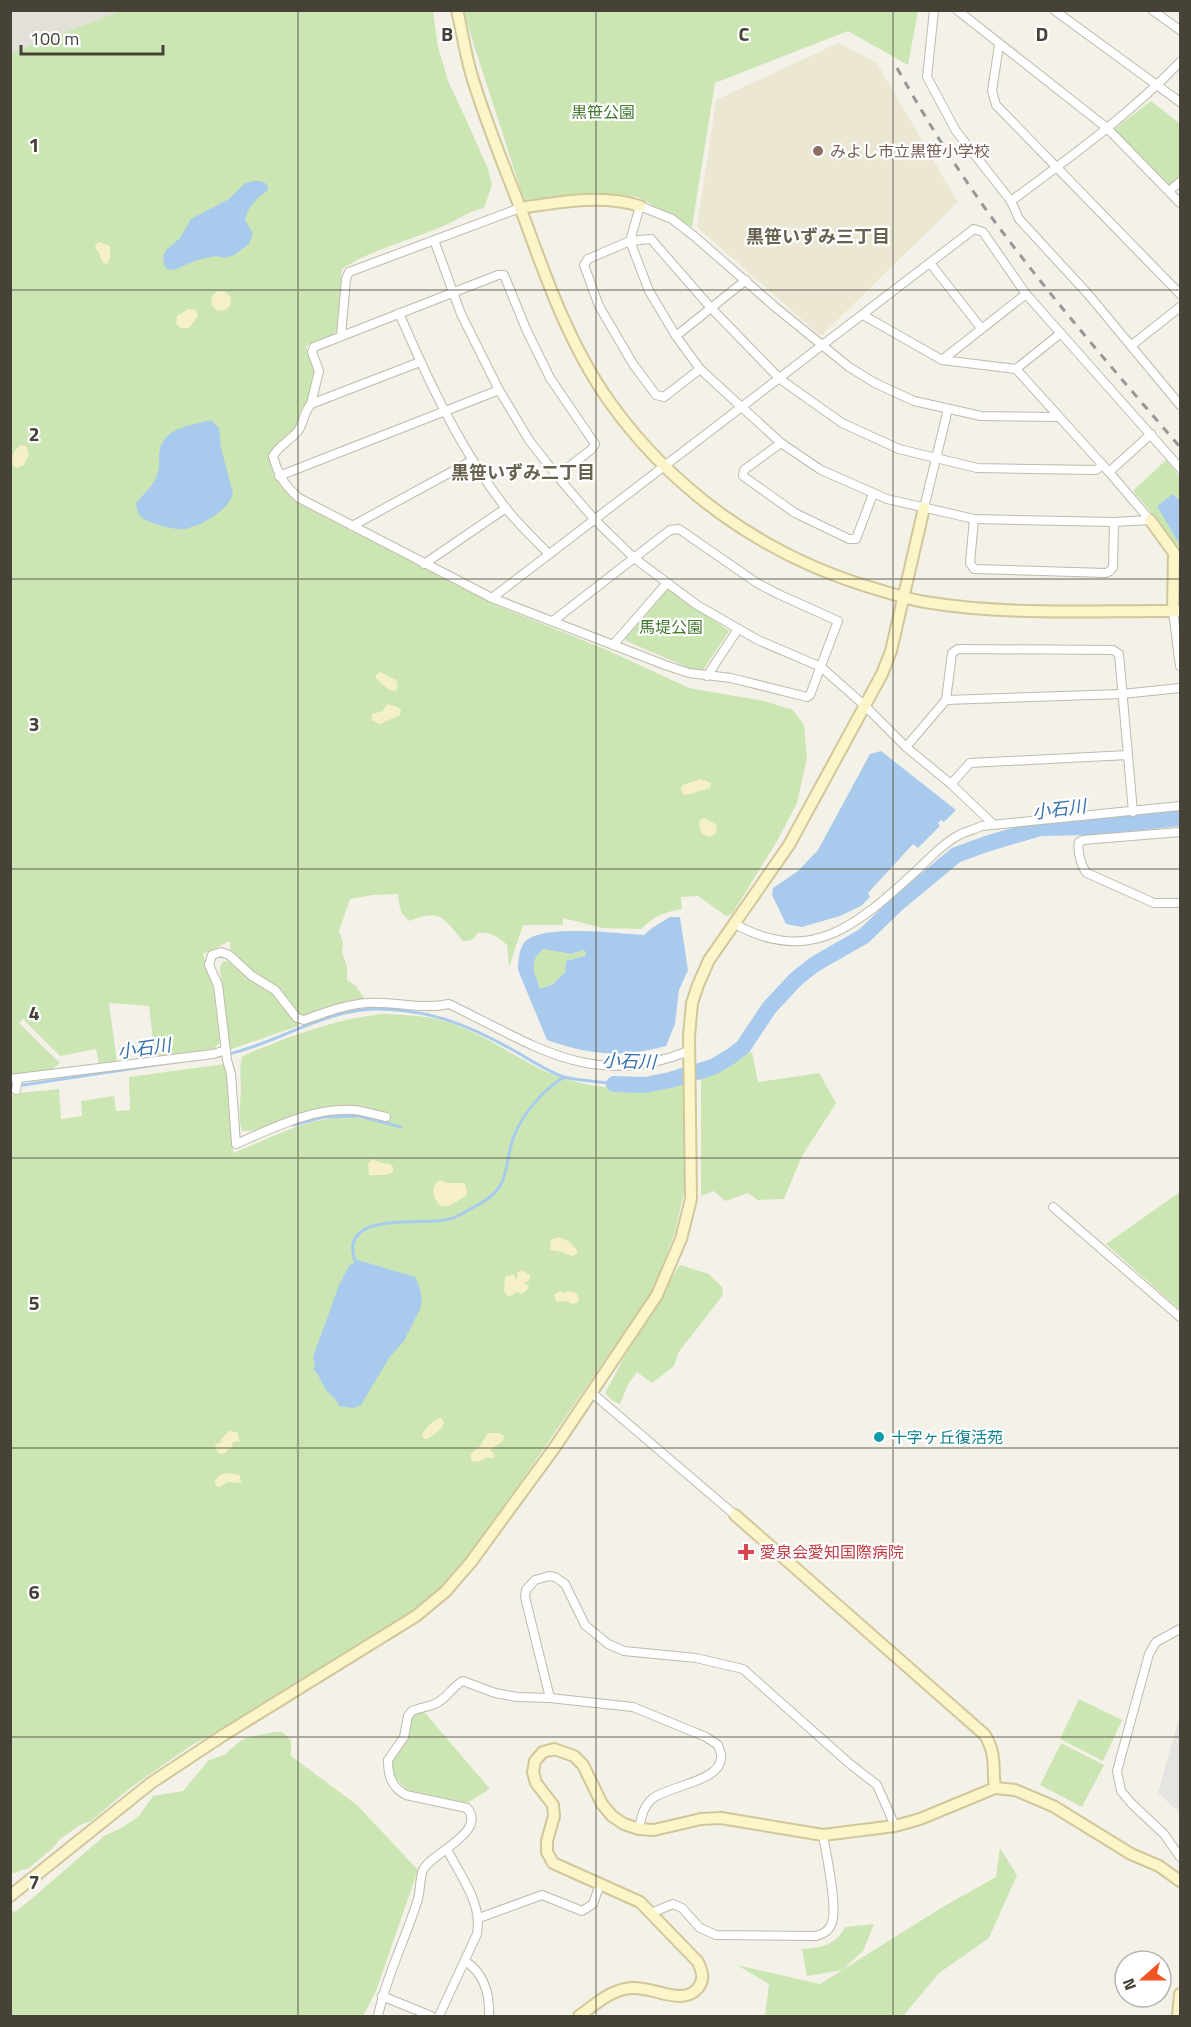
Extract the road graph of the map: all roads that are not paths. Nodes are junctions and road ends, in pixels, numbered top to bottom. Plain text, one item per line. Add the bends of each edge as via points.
1 (457, 10) edge
2 (934, 10) edge
3 (957, 10) edge
4 (1054, 10) edge
5 (1154, 11) edge
6 (1180, 30) edge
7 (999, 45) junction
8 (1180, 62) edge
9 (1159, 85) junction
10 (1180, 102) edge
11 (1107, 128) junction
12 (1056, 167) junction
13 (1180, 182) edge
14 (1169, 191) junction
15 (1011, 201) junction
16 (1180, 203) edge
17 (640, 206) junction
18 (520, 208) junction
19 (434, 240) junction
20 (630, 242) junction
21 (930, 263) junction
22 (746, 280) junction
23 (453, 292) junction
24 (1026, 294) junction
25 (1180, 294) edge
26 (1180, 307) edge
27 (711, 308) junction
28 (399, 313) junction
29 (863, 315) junction
30 (981, 328) junction
31 (1061, 333) junction
32 (341, 336) junction
33 (676, 336) junction
34 (824, 345) junction
35 (1132, 345) junction
36 (942, 360) junction
37 (420, 362) junction
38 (700, 369) junction
39 (1017, 369) junction
40 (780, 379) junction
41 (499, 390) junction
42 (311, 404) junction
43 (1180, 405) edge
44 (742, 407) junction
45 (948, 409) junction
46 (445, 410) junction
47 (1059, 417) junction
48 (1151, 434) junction
49 (781, 443) junction
50 (936, 458) junction
51 (473, 460) junction
52 (666, 465) junction
53 (1180, 468) edge
54 (1106, 469) junction
55 (279, 476) junction
56 (557, 476) junction
57 (873, 494) junction
58 (506, 507) junction
59 (924, 508) junction
60 (594, 519) junction
61 (975, 519) junction
62 (1150, 520) junction
63 (1114, 522) junction
64 (352, 526) junction
65 (549, 554) junction
66 (1177, 554) edge
67 (634, 558) junction
68 (424, 564) junction
69 (667, 583) junction
70 (904, 597) junction
71 (492, 598) junction
72 (1177, 611) edge
73 (553, 621) junction
74 (738, 628) junction
75 (613, 645) junction
76 (1180, 666) edge
77 (821, 667) junction
78 (707, 676) junction
79 (1180, 688) edge
80 (1122, 694) junction
81 (946, 700) junction
82 (864, 705) junction
83 (906, 747) junction
84 (1128, 754) junction
85 (951, 784) junction
86 (1180, 806) edge
87 (1133, 812) junction
88 (993, 824) junction
89 (1180, 832) edge
90 (1180, 903) edge
91 (735, 924) junction
92 (226, 1051) junction
93 (689, 1051) junction
94 (15, 1082) edge
95 (386, 1117) dead end
96 (1053, 1207) dead end
97 (1180, 1317) edge
98 (591, 1392) junction
99 (735, 1515) joint
100 (1180, 1629) edge
101 (550, 1698) junction
102 (995, 1788) junction
103 (895, 1826) junction
104 (639, 1829) junction
105 (824, 1835) junction
106 (447, 1849) junction
107 (1180, 1857) edge
108 (1180, 1881) edge
109 (600, 1884) junction
110 (10, 1896) edge
111 (651, 1913) junction
112 (479, 1918) junction
113 (465, 1961) junction
114 (1180, 1994) edge
115 (382, 1996) junction
116 (378, 2016) edge
117 (431, 2016) edge
118 (439, 2016) edge
119 (489, 2016) edge
120 (579, 2016) edge
121 (1178, 2016) edge

1 - 18 street via 471,72
2 - 15 street via 927,77 956,131
3 - 7 street
4 - 9 street
5 - 6 street
7 - 11 street
7 - 12 street via 992,91 996,105
8 - 9 street
9 - 10 street
9 - 11 street
11 - 12 street
11 - 14 street
12 - 15 street
12 - 25 street
13 - 14 street
14 - 16 street
15 - 35 street via 1023,224
17 - 18 street via 599,199
17 - 20 street
17 - 22 street via 672,219
18 - 19 street
18 - 52 street via 564,322 584,361 632,431
19 - 23 street
19 - 32 street via 349,272
20 - 27 street via 651,239
20 - 33 street via 648,291
20 - 38 street via 585,261 599,306 656,395 664,397
21 - 24 street via 974,229 980,230
21 - 29 street
21 - 30 street
22 - 27 street
22 - 34 street
23 - 28 street
23 - 41 street
23 - 56 street via 504,275 550,378 595,444
24 - 30 street
24 - 31 street
26 - 35 street
27 - 33 street
27 - 40 street
28 - 32 street
28 - 37 street
29 - 34 street
29 - 36 street
30 - 36 street
31 - 39 street
31 - 48 street
32 - 42 street via 314,347 319,371
33 - 38 street
34 - 40 street
34 - 45 street via 875,383 914,401
35 - 43 street
36 - 39 street
37 - 42 street
37 - 46 street
38 - 44 street
39 - 47 street
40 - 44 street
40 - 50 street via 842,423 899,449
41 - 46 street
41 - 56 street via 529,440
42 - 55 street via 298,431 273,456
44 - 49 street
44 - 52 street
45 - 47 street via 988,417
45 - 50 street
46 - 51 street
46 - 55 street
47 - 54 street
48 - 53 street
48 - 54 street
49 - 57 street via 821,470
49 - 57 street via 744,470 743,476 795,513 856,539
50 - 54 street via 986,468
50 - 59 street
51 - 58 street
51 - 64 street
52 - 60 street
52 - 70 street via 682,484 748,534 824,572
54 - 62 street
55 - 64 street via 299,498
56 - 60 street
57 - 59 street
58 - 65 street
58 - 68 street
59 - 61 street
59 - 70 street
60 - 65 street
60 - 67 street
61 - 63 street
61 - 63 street via 970,563 974,569 1071,572 1110,571
62 - 63 street
62 - 66 street
64 - 68 street
65 - 71 street
66 - 72 street
67 - 69 street
67 - 73 street
67 - 77 street via 670,530 679,529 757,583 835,618 837,626
68 - 71 street
69 - 74 street
69 - 75 street
70 - 72 street via 976,608
70 - 82 street via 891,651
71 - 73 street
72 - 76 street
73 - 75 street
74 - 77 street
74 - 78 street
75 - 78 street
77 - 78 street via 807,697
77 - 82 street
79 - 80 street
80 - 81 street
80 - 81 street via 1119,654 1113,650 958,649 952,653
80 - 84 street
81 - 83 street
82 - 83 street
82 - 91 street via 789,845
83 - 85 street
84 - 85 street via 970,763
84 - 87 street
85 - 88 street
86 - 87 street
87 - 88 street
88 - 91 street via 952,840 861,919 822,938 810,942 780,941
89 - 90 street via 1083,840 1078,846 1087,873 1154,903
91 - 93 street via 709,960 698,985 692,1003
92 - 93 street via 218,985 209,965 212,956 221,952 274,990 297,1018 304,1020 366,1003 435,1007 449,1004 542,1051 593,1065 637,1065
92 - 94 street
92 - 95 street via 236,1144 320,1112 353,1110
93 - 98 street via 691,1199 681,1239 657,1295
96 - 97 street
98 - 99 street
98 - 110 street via 555,1447 446,1591 378,1641 151,1783
99 - 102 street via 985,1735 995,1762
100 - 107 street via 1156,1642 1149,1654 1117,1771 1121,1791 1164,1834
101 - 103 street via 525,1597 536,1580 549,1576 565,1584 585,1625 608,1644 624,1651 696,1658 743,1669 877,1785
101 - 104 street via 633,1707 718,1744 722,1757 718,1768 653,1798 646,1806
101 - 106 street via 506,1695 463,1681 442,1700 408,1716 404,1737 388,1760 388,1773 402,1794 469,1810 471,1822 467,1831
102 - 103 street
102 - 108 street via 1016,1790 1053,1806
103 - 105 street
104 - 105 street via 721,1818
104 - 109 street via 612,1816 574,1756 554,1749 543,1752 534,1761 536,1783 553,1805 547,1852 553,1863
105 - 111 street via 834,1911 832,1924 823,1934 716,1935 700,1928 673,1904
106 - 112 street
106 - 115 street via 424,1868 418,1900
109 - 111 street via 634,1899
109 - 112 street via 594,1904 582,1911 542,1895
111 - 120 street via 698,1962 703,1974 700,1986 693,1994 682,1996 633,1988 617,1990
112 - 113 street via 477,1934
113 - 118 street
113 - 119 street via 488,1989
114 - 121 street
115 - 116 street
115 - 117 street

